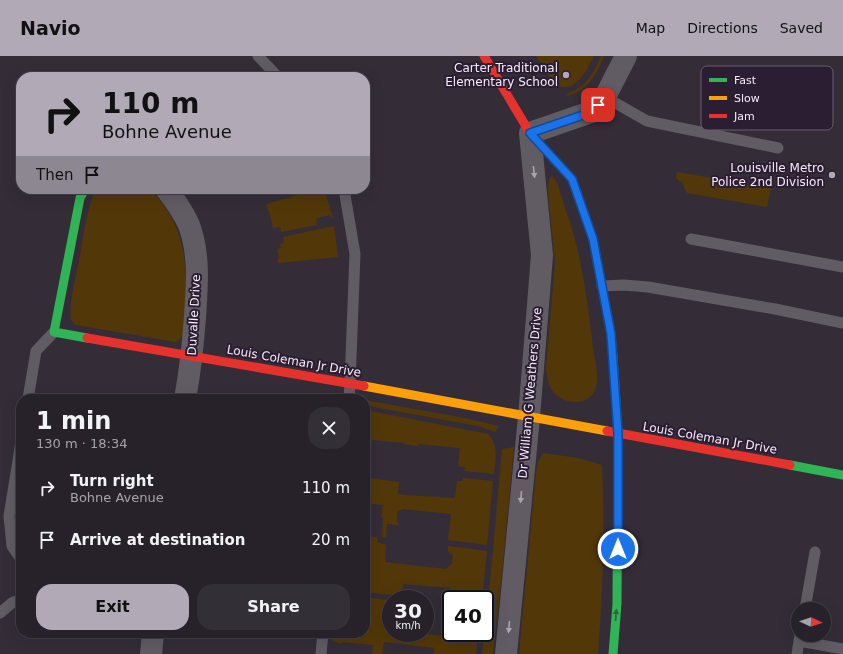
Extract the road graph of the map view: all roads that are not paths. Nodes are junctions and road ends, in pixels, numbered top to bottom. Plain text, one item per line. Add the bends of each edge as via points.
1 (258, 56) edge
2 (484, 56) edge
3 (626, 56) edge
4 (273, 72) edge
5 (605, 97) junction
6 (530, 133) junction
7 (778, 148) dead end
8 (82, 194) edge
9 (170, 194) edge
10 (345, 194) edge
11 (691, 239) dead end
12 (843, 268) edge
13 (602, 286) junction
14 (843, 323) edge
15 (54, 332) junction
16 (192, 356) junction
17 (350, 382) junction
18 (29, 394) edge
19 (186, 394) edge
20 (349, 394) edge
21 (529, 416) junction
22 (618, 433) junction
23 (16, 473) edge
24 (843, 475) edge
25 (16, 552) edge
26 (815, 552) dead end
27 (16, 601) edge
28 (806, 602) edge
29 (0, 613) edge
30 (153, 638) edge
31 (323, 638) edge
32 (799, 642) edge
33 (816, 642) edge
34 (843, 649) edge
35 (151, 654) edge
36 (321, 654) edge
37 (506, 654) edge
38 (613, 654) edge
39 (797, 654) edge

1 - 4 lane
2 - 6 street, Dr William G Weathers Drive
3 - 5 street
5 - 6 street via 592,112
5 - 7 lane via 647,121
6 - 13 street, Dr William G Weathers Drive via 572,179 593,239
6 -> 21 street, Dr William G Weathers Drive via 542,255
8 - 15 street
9 - 16 street, Duvalle Drive via 189,226 195,248 198,282
10 - 17 lane via 355,254
11 - 12 lane
13 - 14 lane via 624,284 648,287
13 - 22 street, Dr William G Weathers Drive via 611,334
15 - 16 street, Louis Coleman Jr Drive
15 - 18 lane via 36,352
16 - 17 street, Louis Coleman Jr Drive
16 - 19 street, Duvalle Drive
17 - 20 lane
17 - 21 street, Louis Coleman Jr Drive
21 - 22 street, Louis Coleman Jr Drive
21 -> 37 street, Dr William G Weathers Drive
22 - 24 street, Louis Coleman Jr Drive
38 -> 22 street, Dr William G Weathers Drive via 617,604
23 - 25 lane via 9,516 12,546
26 - 28 lane
27 - 29 lane
30 - 35 street
31 - 36 lane
32 - 39 lane
33 - 34 lane

